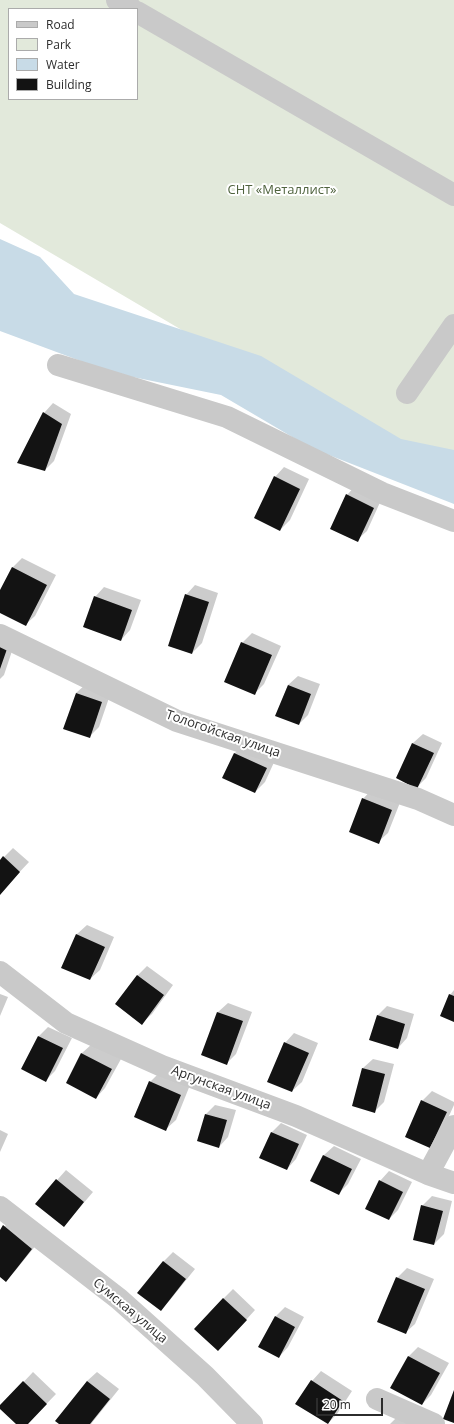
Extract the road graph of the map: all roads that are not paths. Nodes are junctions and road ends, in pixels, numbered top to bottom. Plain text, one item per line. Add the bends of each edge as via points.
1 (117, 0) edge
2 (130, 8) edge
3 (138, 13) edge
4 (454, 194) edge
5 (454, 325) edge
6 (58, 365) dead end
7 (407, 393) dead end
8 (454, 521) edge
9 (0, 635) edge
10 (454, 815) edge
11 (0, 972) edge
12 (454, 1126) edge
13 (428, 1174) junction
14 (454, 1184) edge
15 (0, 1207) edge
16 (377, 1399) dead end
17 (252, 1424) edge
18 (434, 1424) edge

1 - 2 street
3 - 4 street
5 - 7 street
6 - 8 street via 227,417 382,493
9 - 10 street, Тологойская улица via 177,721 418,799
11 - 13 street, Аргунская улица via 66,1023 162,1066 296,1116
12 - 13 street
13 - 14 street, Аргунская улица
15 - 17 street, Сумская улица via 119,1299 205,1376
16 - 18 street

